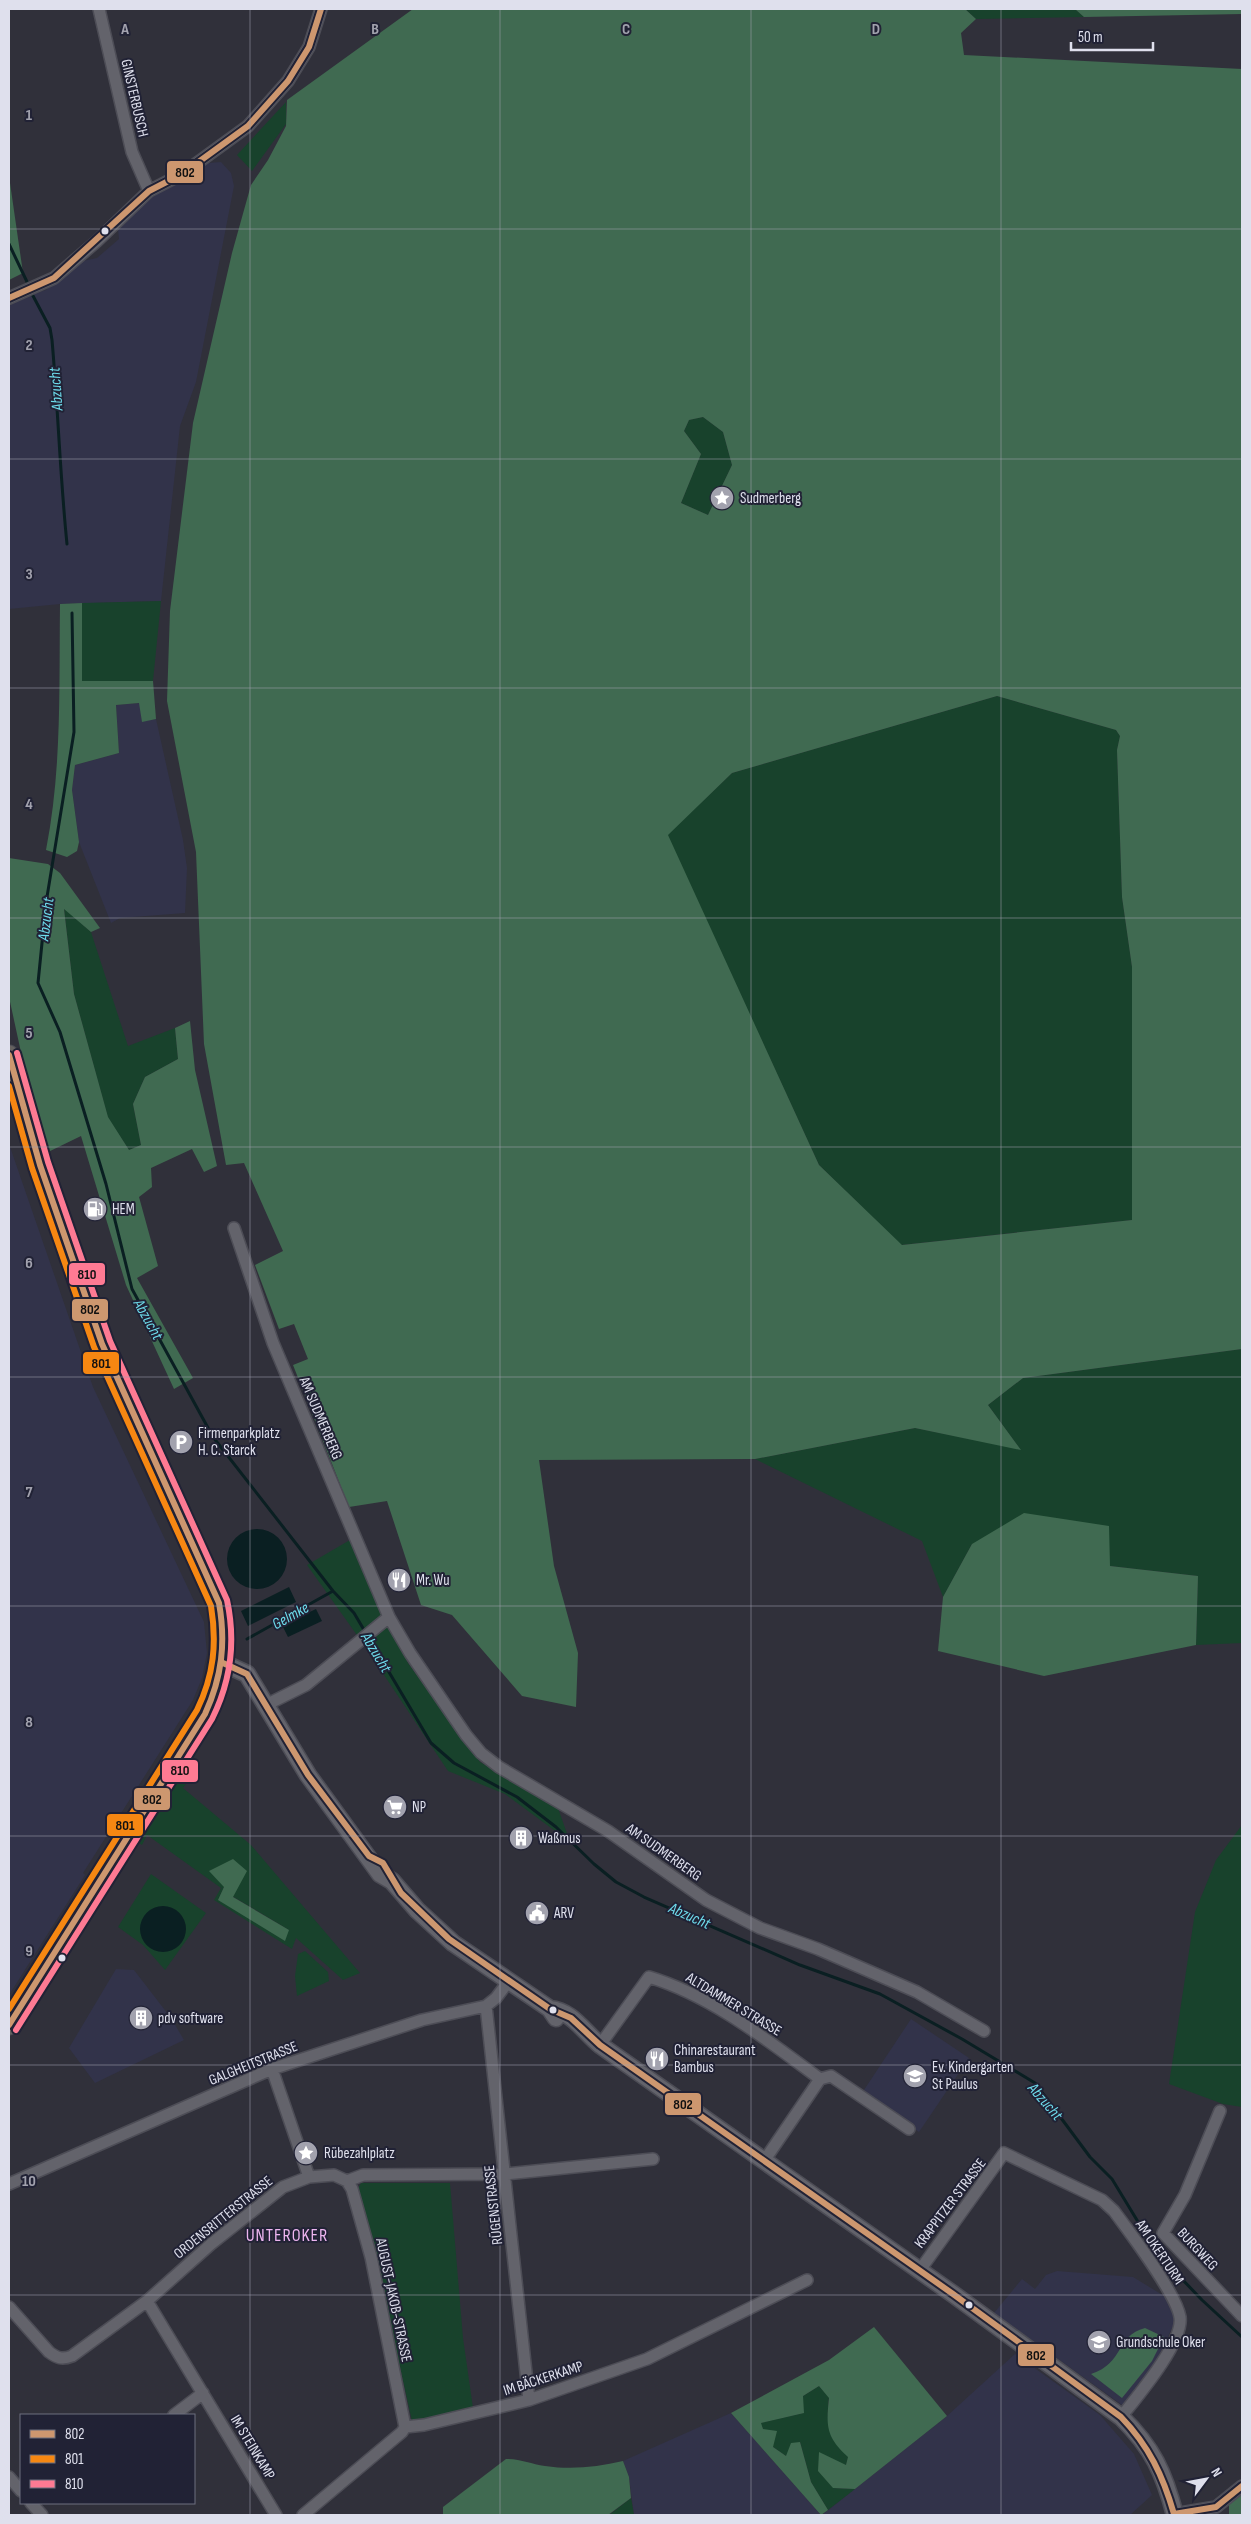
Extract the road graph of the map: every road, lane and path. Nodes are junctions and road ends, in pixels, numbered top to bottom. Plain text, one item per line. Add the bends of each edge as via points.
1 (99, 9) edge
2 (321, 9) edge
3 (149, 192) junction
4 (9, 298) edge
5 (9, 1055) edge
6 (234, 1228) dead end
7 (389, 1617) junction
8 (223, 1663) junction
9 (266, 1705) junction
10 (508, 1982) junction
11 (486, 2006) junction
12 (9, 2025) edge
13 (984, 2031) dead end
14 (600, 2045) junction
15 (272, 2069) junction
16 (820, 2079) junction
17 (1220, 2111) dead end
18 (909, 2129) dead end
19 (1004, 2153) joint
20 (653, 2159) dead end
21 (764, 2161) junction
22 (504, 2174) junction
23 (309, 2177) junction
24 (347, 2181) junction
25 (9, 2184) edge
26 (920, 2270) junction
27 (807, 2280) dead end
28 (146, 2301) junction
29 (9, 2307) edge
30 (1242, 2316) edge
31 (204, 2393) junction
32 (529, 2400) junction
33 (175, 2414) edge
34 (1120, 2417) junction
35 (405, 2427) junction
36 (9, 2478) edge
37 (1242, 2486) edge
38 (20, 2491) edge
39 (32, 2504) edge
40 (42, 2515) edge
41 (276, 2515) edge
42 (302, 2515) edge
43 (1174, 2515) edge

1 - 3 street, GINSTERBUSCH via 132,152
2 - 3 street via 309,47 288,81 248,126 182,174
3 - 4 street via 54,278
5 - 8 main road via 43,1174 102,1344 218,1603 223,1625
6 - 7 street, AM SUDMERBERG via 273,1343
7 - 9 street via 306,1685
7 - 13 street, AM SUDMERBERG via 410,1654 466,1735 499,1767 608,1831 706,1900 760,1928 917,1992
8 - 9 main road via 247,1674
8 - 12 main road via 204,1714
9 - 10 main road via 308,1775 369,1856 373,1866 453,1943
10 - 11 street
10 - 14 main road via 550,2009 570,2028 582,2030
11 - 15 street, GALGHEITSTRASSE via 422,2020
11 - 22 street, RÜGENSTRASSE
14 - 16 street, ALTDAMMER STRASSE via 649,1977 688,1991 768,2040
14 - 21 main road
15 - 23 street
15 - 25 street, GALGHEITSTRASSE
16 - 18 street, ALTDAMMER STRASSE via 831,2076
16 - 21 street
17 - 30 street, BURGWEG via 1185,2196 1163,2234
19 - 26 street, KRAPPITZER STRASSE
19 - 34 street, AM OKERTURM via 1102,2200 1114,2211 1171,2294 1180,2318 1175,2336 1159,2369
20 - 22 street, ORDENSRITTERSTRASSE
21 - 26 main road
22 - 24 street, ORDENSRITTERSTRASSE via 363,2176
22 - 32 street, RÜGENSTRASSE
23 - 24 street, ORDENSRITTERSTRASSE via 334,2175
23 - 28 street, ORDENSRITTERSTRASSE via 278,2190
24 - 35 street, AUGUST-JAKOB-STRASSE via 352,2188 371,2256
26 - 34 main road
27 - 32 street, IM BÄCKERKAMP via 647,2359
28 - 29 street, ORDENSRITTERSTRASSE via 64,2359 49,2352
28 - 31 street, IM STEINKAMP
31 - 33 street
31 - 41 street, IM STEINKAMP
32 - 35 street, IM BÄCKERKAMP
34 - 43 main road via 1142,2439 1154,2457 1167,2486
35 - 42 street
36 - 38 street
37 - 43 street via 1216,2507
39 - 40 street

